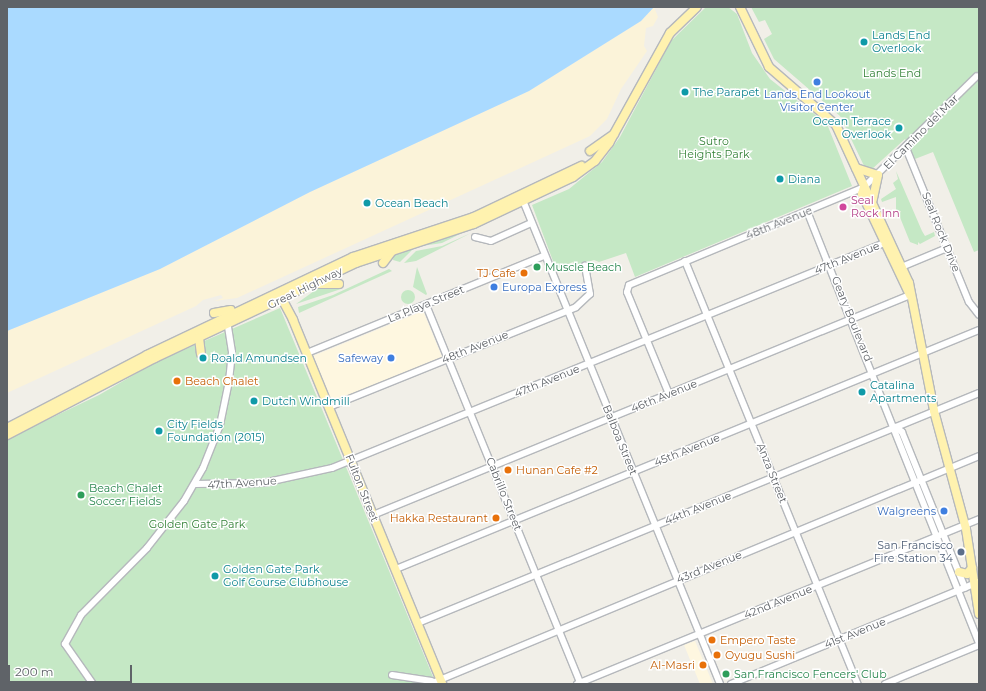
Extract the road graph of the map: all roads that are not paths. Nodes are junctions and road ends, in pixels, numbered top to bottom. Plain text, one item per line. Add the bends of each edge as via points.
1 (697, 7) edge
2 (740, 7) edge
3 (977, 76) dead end
4 (614, 134) junction
5 (906, 148) junction
6 (590, 151) dead end
7 (856, 168) junction
8 (878, 175) junction
9 (864, 187) junction
10 (522, 198) junction
11 (874, 204) junction
12 (807, 211) junction
13 (531, 223) junction
14 (427, 224) dead end
15 (419, 233) junction
16 (475, 237) dead end
17 (887, 242) junction
18 (395, 247) junction
19 (947, 248) junction
20 (544, 256) junction
21 (685, 261) junction
22 (383, 263) dead end
23 (585, 265) dead end
24 (829, 265) junction
25 (899, 268) junction
26 (316, 284) junction
27 (339, 284) dead end
28 (910, 295) junction
29 (280, 297) junction
30 (253, 304) junction
31 (426, 305) junction
32 (566, 310) junction
33 (214, 313) dead end
34 (707, 315) junction
35 (979, 315) edge
36 (852, 319) junction
37 (227, 320) junction
38 (979, 330) edge
39 (185, 336) junction
40 (198, 338) junction
41 (647, 340) junction
42 (307, 353) junction
43 (923, 353) junction
44 (201, 354) dead end
45 (448, 358) junction
46 (588, 364) junction
47 (123, 368) junction
48 (729, 369) junction
49 (874, 373) junction
50 (117, 381) junction
51 (979, 393) edge
52 (669, 394) junction
53 (77, 396) junction
54 (54, 403) junction
55 (329, 407) junction
56 (937, 410) junction
57 (470, 412) junction
58 (611, 418) junction
59 (37, 421) junction
60 (751, 423) junction
61 (896, 427) junction
62 (7, 428) edge
63 (7, 435) edge
64 (979, 456) edge
65 (351, 461) junction
66 (492, 466) junction
67 (950, 468) junction
68 (633, 472) junction
69 (774, 477) junction
70 (921, 480) junction
71 (915, 482) junction
72 (195, 484) junction
73 (373, 515) junction
74 (979, 519) edge
75 (514, 520) junction
76 (655, 526) junction
77 (962, 526) junction
78 (796, 531) junction
79 (943, 534) junction
80 (937, 536) junction
81 (972, 568) junction
82 (396, 569) junction
83 (959, 572) junction
84 (536, 574) junction
85 (677, 580) junction
86 (818, 585) junction
87 (978, 585) edge
88 (962, 589) junction
89 (979, 614) edge
90 (418, 623) junction
91 (558, 628) junction
92 (699, 634) junction
93 (840, 639) junction
94 (979, 645) edge
95 (436, 682) edge
96 (580, 683) edge
97 (93, 684) edge
98 (396, 684) edge
99 (720, 684) edge
100 (731, 684) edge
101 (858, 684) edge
102 (885, 684) edge

1 - 4 main road, Great Highway via 670,33 658,59 630,99
2 - 7 main road via 766,63 833,122
3 - 5 street, El Camino del Mar
4 - 6 main road
4 - 10 main road, Great Highway via 603,150 571,172
5 - 8 street, El Camino del Mar
5 - 19 street, Seal Rock Drive
7 - 8 main road via 861,173
7 - 9 main road
8 - 9 street, El Camino del Mar
8 - 11 main road
9 - 11 main road
9 - 12 street, 48th Avenue
9 - 17 main road via 862,194
10 - 13 street, Balboa Street
10 - 15 main road, Great Highway via 464,220
10 - 18 main road, Great Highway via 474,224
11 - 17 main road
12 - 21 street, 48th Avenue
12 - 24 street, Geary Boulevard
13 - 16 street via 491,241
13 - 20 street, Balboa Street
14 - 15 main road
15 - 29 main road, Great Highway via 363,252
17 - 24 street, 47th Avenue
17 - 25 main road
18 - 22 main road
18 - 26 main road, Great Highway
19 - 25 street
19 - 35 street, Seal Rock Drive via 969,302
20 - 31 street, La Playa Street
20 - 32 street, Balboa Street
21 - 34 street, Anza Street
21 - 41 street, 48th Avenue via 628,286
23 - 32 street, 48th Avenue via 589,296
24 - 34 street, 47th Avenue
24 - 36 street, Geary Boulevard
25 - 28 main road
26 - 27 main road
26 - 29 main road, Great Highway
28 - 36 street, 46th Avenue
28 - 43 main road
29 - 30 main road, Great Highway
29 - 37 main road, Great Highway
29 - 42 main road, Fulton Street
30 - 33 main road
30 - 37 main road, Great Highway
31 - 42 street, La Playa Street
31 - 45 street, Cabrillo Street
32 - 45 street, 48th Avenue
32 - 46 street, Balboa Street
34 - 41 street, 47th Avenue
34 - 48 street, Anza Street
36 - 48 street, 46th Avenue
36 - 49 street, Geary Boulevard
37 - 39 main road, Great Highway
37 - 40 main road, Great Highway
37 - 72 street via 232,352 227,394 214,442
38 - 43 street, 45th Avenue
39 - 40 main road
39 - 47 main road, Great Highway
40 - 44 main road
40 - 50 main road, Great Highway
41 - 46 street, 47th Avenue
41 - 52 street
42 - 55 main road, Fulton Street
43 - 49 street, 45th Avenue
43 - 56 main road
45 - 55 street, 48th Avenue
45 - 57 street, Cabrillo Street
46 - 57 street, 47th Avenue
46 - 58 street, Balboa Street
47 - 50 main road
47 - 53 main road, Great Highway
48 - 52 street, 46th Avenue
48 - 60 street, Anza Street
49 - 60 street, 45th Avenue
49 - 61 street, Geary Boulevard
50 - 53 main road, Great Highway via 87,395
51 - 56 street, 44th Avenue
52 - 58 street, 46th Avenue
53 - 54 main road
53 - 59 main road, Great Highway
54 - 59 main road via 54,410
54 - 62 main road
55 - 65 main road, Fulton Street
56 - 61 street, 44th Avenue
56 - 67 main road
57 - 65 street, 47th Avenue
57 - 66 street, Cabrillo Street
58 - 66 street, 46th Avenue
58 - 68 street, Balboa Street
59 - 63 main road, Great Highway
60 - 68 street, 45th Avenue
60 - 69 street, Anza Street
61 - 69 street, 44th Avenue
61 - 70 street, Geary Boulevard via 902,432
61 - 71 street, Geary Boulevard
64 - 67 street, 43rd Avenue
65 - 72 street, 47th Avenue via 272,482
65 - 73 main road, Fulton Street
66 - 73 street, 46th Avenue
66 - 75 street, Cabrillo Street
67 - 70 street, 43rd Avenue
67 - 77 main road
68 - 75 street, 45th Avenue
68 - 76 street, Balboa Street
69 - 76 street, 44th Avenue
69 - 78 street, Anza Street
70 - 71 street, 43rd Avenue
70 - 79 street, Geary Boulevard
71 - 78 street, 43rd Avenue
71 - 80 street, Geary Boulevard
72 - 97 street via 152,542 84,610 71,630 65,644
73 - 82 main road, Fulton Street
74 - 77 street, 42nd Avenue
75 - 82 street, 45th Avenue
75 - 84 street, Cabrillo Street
76 - 84 street, 44th Avenue
76 - 85 street, Balboa Street
77 - 79 street, 42nd Avenue
77 - 81 main road
78 - 85 street, 43rd Avenue
78 - 86 street, Anza Street
79 - 80 street, 42nd Avenue
79 - 83 street, Geary Boulevard
80 - 86 street, 42nd Avenue
80 - 88 street, Geary Boulevard
81 - 83 main road via 967,574
81 - 87 main road
82 - 90 main road, Fulton Street
83 - 88 street, Geary Boulevard
84 - 90 street, 44th Avenue
84 - 91 street, Cabrillo Street
85 - 91 street, 43rd Avenue
85 - 92 street, Balboa Street
86 - 92 street, 42nd Avenue
86 - 93 street, Anza Street
87 - 88 street, 41st Avenue
87 - 89 main road
88 - 93 street, 41st Avenue
88 - 94 street, Geary Boulevard
90 - 95 main road, Fulton Street
91 - 95 street, 43rd Avenue
91 - 96 street, Cabrillo Street
92 - 96 street, 42nd Avenue
92 - 99 street, Balboa Street
93 - 100 street, 41st Avenue
93 - 101 street, Anza Street
94 - 102 street
95 - 98 street via 394,676

